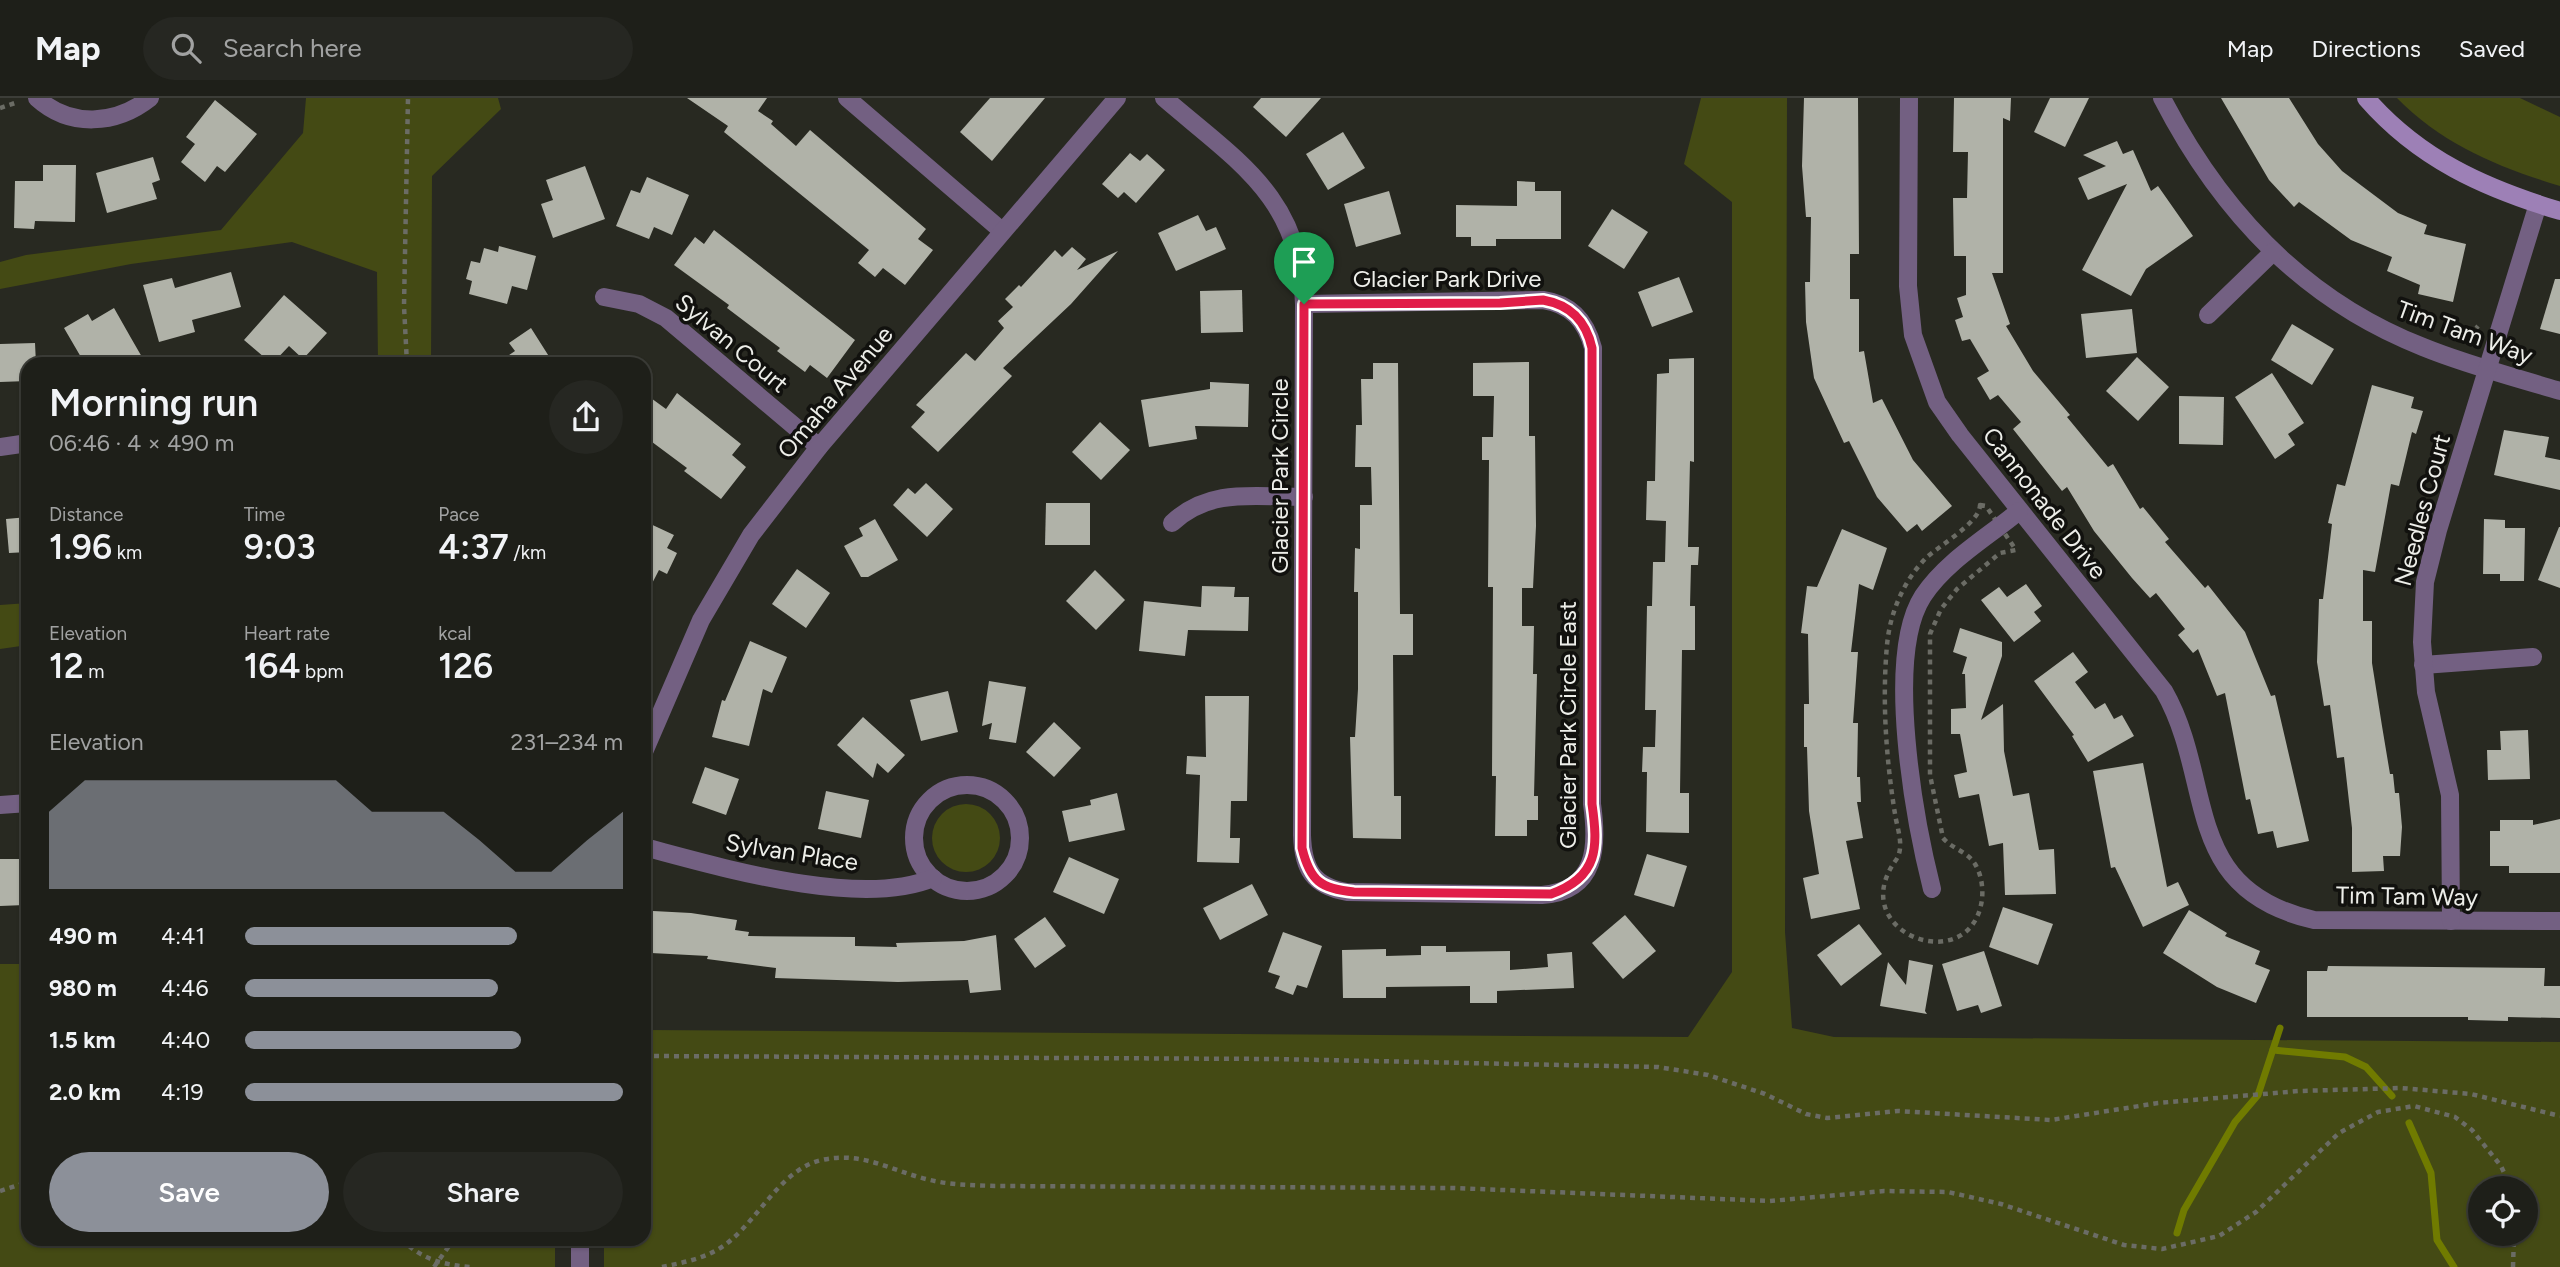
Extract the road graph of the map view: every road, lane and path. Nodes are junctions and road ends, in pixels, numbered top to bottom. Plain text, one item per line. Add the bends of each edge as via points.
1 (37, 98) edge
2 (150, 98) edge
3 (408, 98) edge
4 (847, 98) edge
5 (1117, 98) edge
6 (1164, 98) edge
7 (1909, 98) edge
8 (2162, 98) edge
9 (2366, 98) edge
10 (2538, 204) junction
11 (2560, 211) edge
12 (1002, 231) junction
13 (2273, 252) junction
14 (604, 297) dead end
15 (1304, 304) junction
16 (2208, 315) dead end
17 (1583, 322) joint
18 (407, 357) edge
19 (2488, 369) junction
20 (2560, 391) edge
21 (21, 444) edge
22 (0, 447) edge
23 (819, 447) junction
24 (1304, 497) junction
25 (2019, 511) junction
26 (1172, 523) dead end
27 (2533, 657) dead end
28 (2423, 665) junction
29 (651, 735) edge
30 (21, 804) edge
31 (0, 805) edge
32 (651, 849) edge
33 (933, 878) junction
34 (1932, 889) dead end
35 (1338, 890) joint
36 (2259, 897) joint
37 (2451, 921) junction
38 (2560, 921) edge
39 (651, 1056) edge
40 (2560, 1116) edge
41 (2506, 1176) edge
42 (21, 1184) edge
43 (0, 1191) edge
44 (408, 1246) edge
45 (449, 1246) edge
46 (580, 1246) edge
47 (2514, 1246) edge
48 (435, 1265) edge
49 (470, 1267) edge
50 (580, 1267) edge
51 (662, 1267) edge
52 (2513, 1267) edge

1 - 2 street via 53,110 86,120 120,116
3 - 18 path
4 - 12 street
5 - 12 street, Omaha Avenue
6 - 15 street, Glacier Park Circle via 1256,178 1276,203 1302,264
7 - 25 street, Cannonade Drive via 1908,286 1917,353 1949,421
8 - 13 street, Tim Tam Way via 2214,187
9 - 10 street via 2441,163 2483,185
10 - 11 street
10 - 19 street, Needles Court
12 - 23 street, Omaha Avenue
13 - 16 street
13 - 19 street, Tim Tam Way via 2309,282 2384,329 2421,347
14 - 23 street, Sylvan Court via 639,304 666,318
15 - 17 street, Glacier Park Drive via 1543,300 1567,307
15 - 24 street, Glacier Park Circle
17 - 35 street, Glacier Park Circle East via 1592,348 1594,857 1580,879 1551,894
19 - 20 street, Tim Tam Way
19 - 28 street, Needles Court via 2429,562 2423,599
21 - 22 street
23 - 29 street, Omaha Avenue via 720,584 681,660
24 - 26 street via 1217,497 1194,506
24 - 35 street, Glacier Park Circle via 1302,848 1315,879 1325,888
25 - 34 street via 1936,579 1922,597 1909,633 1907,765
25 - 36 street, Cannonade Drive via 2164,691 2176,712 2213,845 2233,876
27 - 28 street
28 - 37 street, Needles Court via 2450,795
30 - 31 street
32 - 33 street, Sylvan Place via 745,873 814,884 894,890
33 - 33 street via 966,891 989,886 1007,871 1018,851 1019,827 1001,797 982,787 963,785 929,801 918,817 914,836 921,863
36 - 37 street, Tim Tam Way via 2314,920
37 - 38 street, Tim Tam Way
39 - 40 path via 1276,1059 1658,1067 1720,1079 1827,1118 1898,1111 2051,1120 2158,1103 2401,1088 2471,1094
41 - 51 path via 2472,1130 2455,1117 2414,1106 2378,1112 2339,1133 2256,1212 2219,1236 2162,1249 2124,1245 2001,1203 1948,1192 1870,1192 1770,1201 1454,1188 995,1186 951,1184 877,1161 837,1158 800,1170 717,1250
42 - 43 path
44 - 48 path
45 - 48 path
46 - 50 street
47 - 52 path
48 - 49 path

